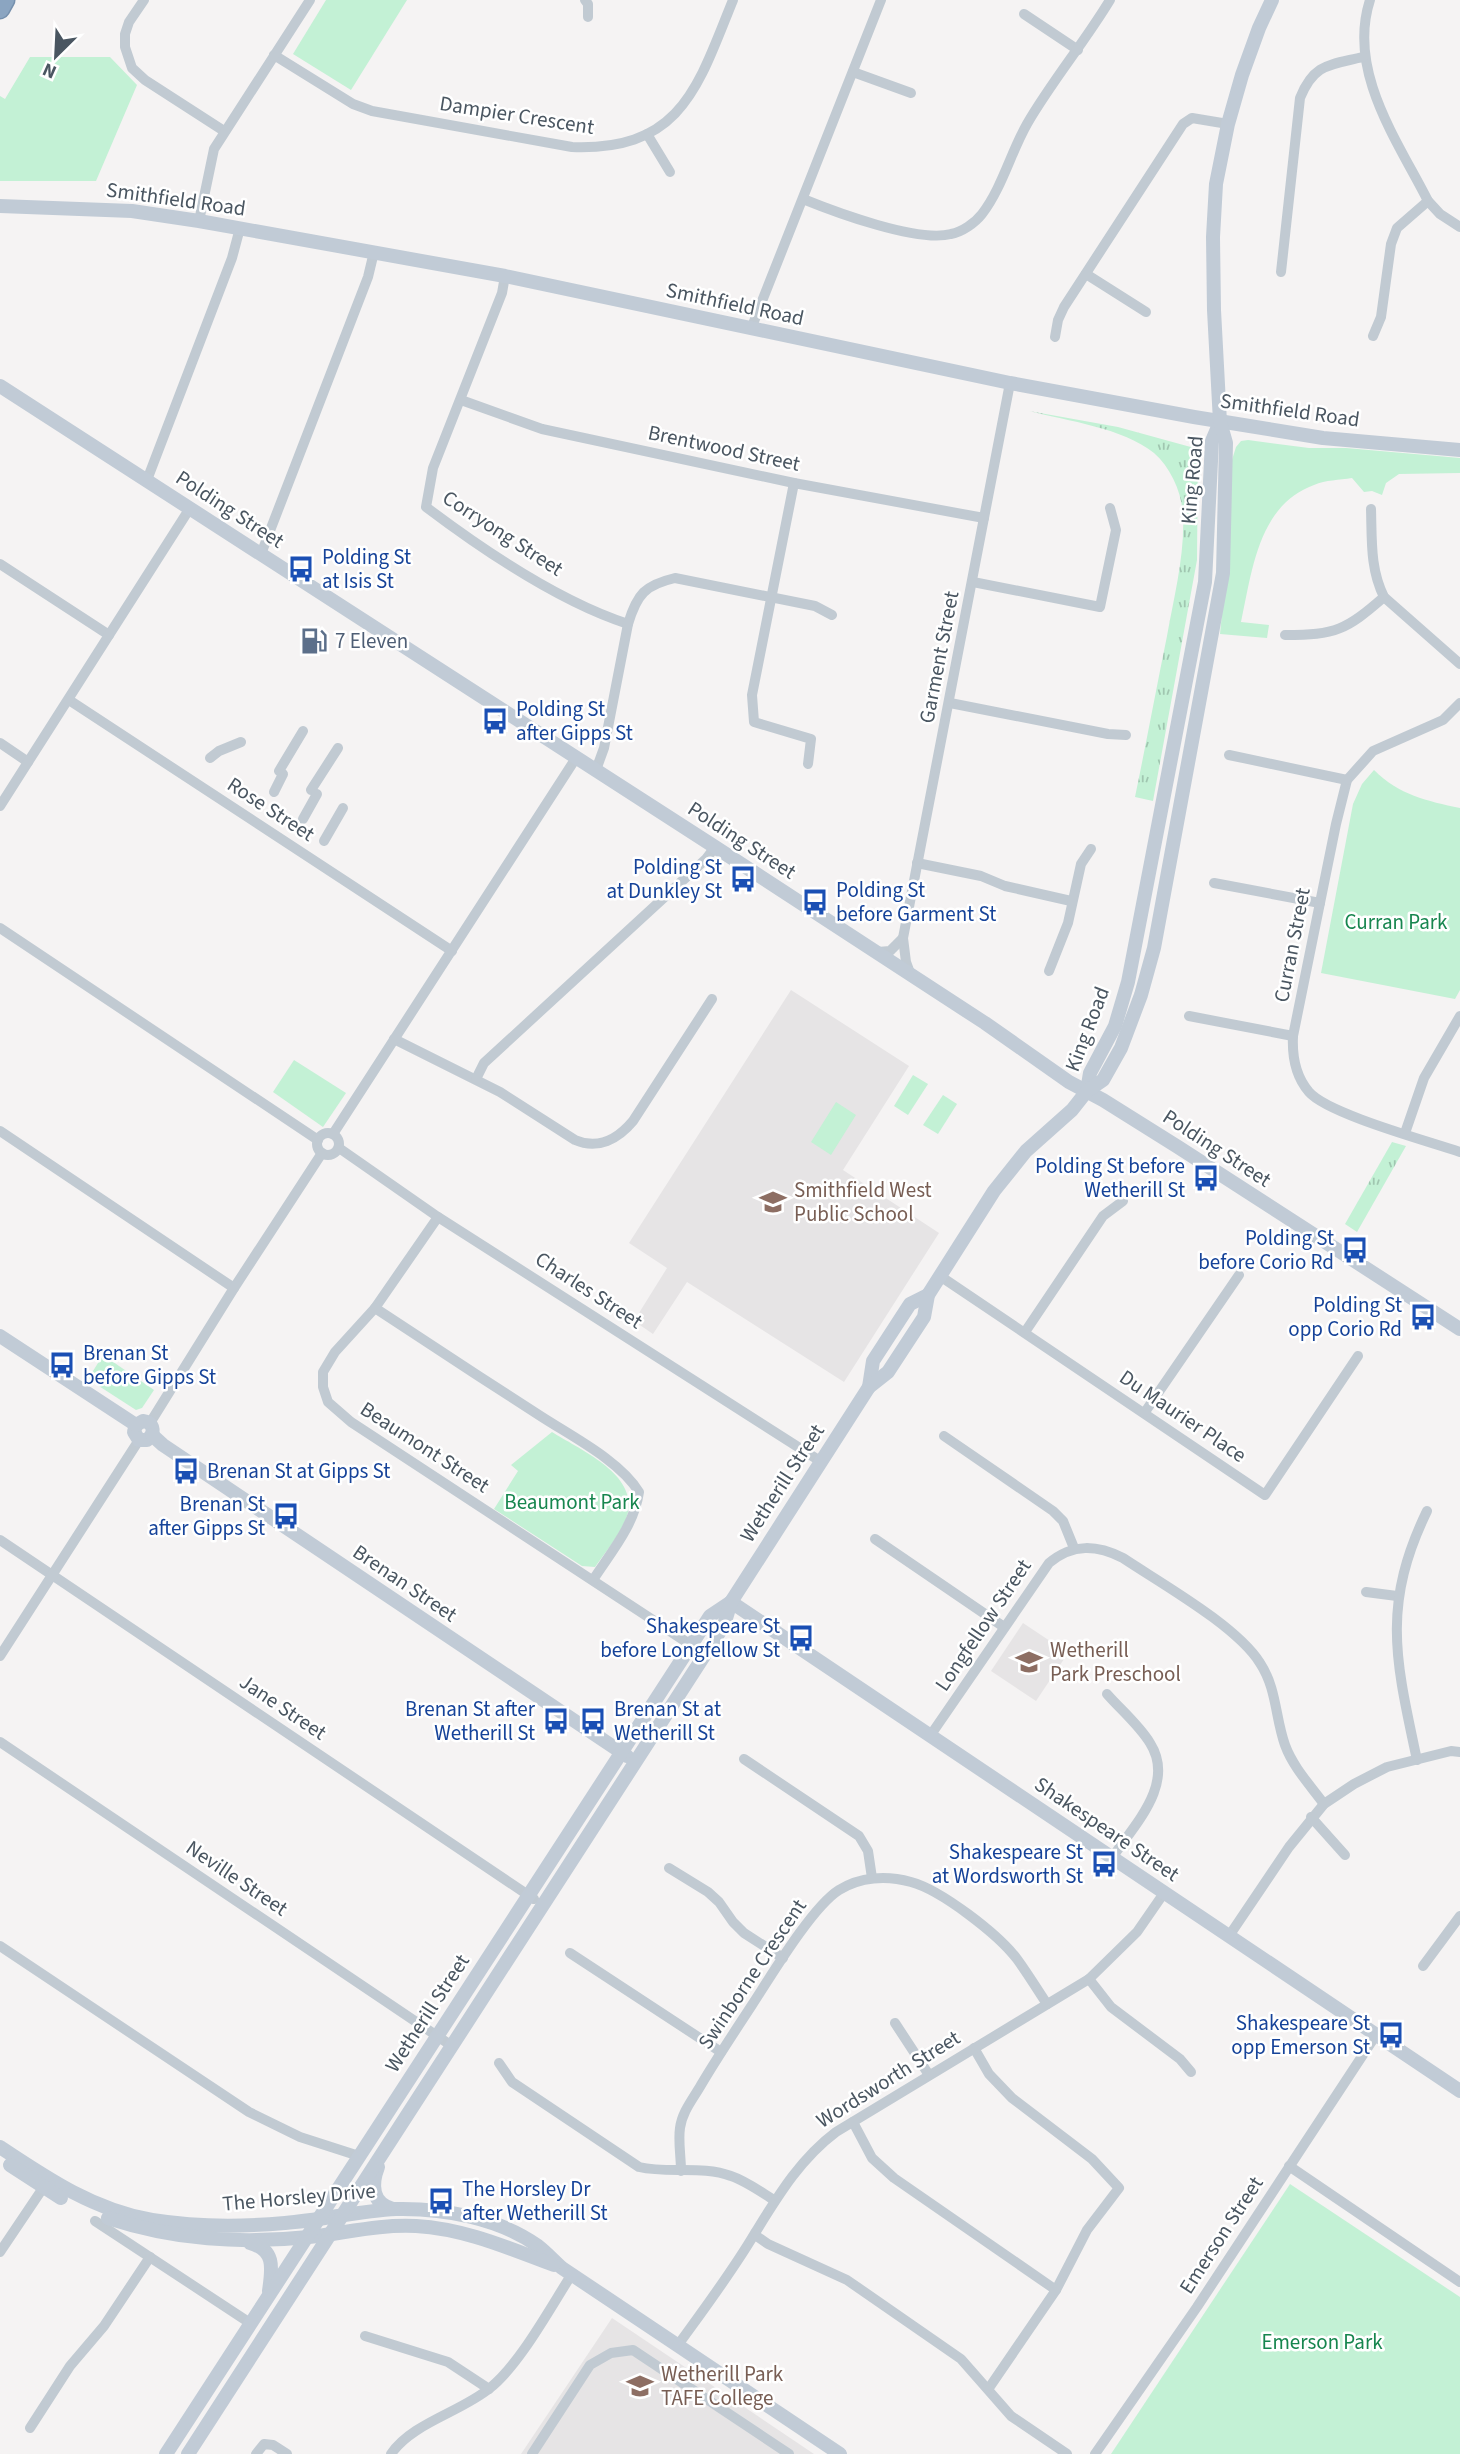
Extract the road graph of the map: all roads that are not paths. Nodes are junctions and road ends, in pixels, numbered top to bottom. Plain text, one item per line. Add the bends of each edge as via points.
1 (5, 0) edge
2 (144, 0) edge
3 (310, 0) edge
4 (585, 0) edge
5 (733, 0) edge
6 (881, 0) edge
7 (1110, 0) edge
8 (1272, 0) edge
9 (1370, 0) edge
10 (0, 9) edge
11 (1024, 14) dead end
12 (588, 17) dead end
13 (1078, 50) junction
14 (274, 55) junction
15 (1363, 57) junction
16 (853, 72) junction
17 (911, 93) dead end
18 (1228, 124) junction
19 (223, 131) junction
20 (647, 134) junction
21 (670, 172) dead end
22 (803, 199) junction
23 (1428, 201) junction
24 (0, 206) edge
25 (199, 221) junction
26 (1460, 227) edge
27 (240, 228) junction
28 (374, 252) junction
29 (1281, 272) dead end
30 (1086, 274) junction
31 (505, 276) junction
32 (1146, 312) dead end
33 (751, 329) junction
34 (1373, 336) dead end
35 (1055, 337) dead end
36 (1010, 383) junction
37 (0, 386) edge
38 (461, 400) junction
39 (1220, 422) junction
40 (1460, 450) edge
41 (147, 480) junction
42 (794, 483) junction
43 (190, 508) junction
44 (1110, 508) dead end
45 (1371, 509) dead end
46 (984, 518) junction
47 (261, 554) junction
48 (0, 564) edge
49 (973, 582) junction
50 (772, 597) junction
51 (1384, 597) junction
52 (832, 615) dead end
53 (628, 624) junction
54 (109, 635) junction
55 (1285, 635) dead end
56 (1460, 664) edge
57 (69, 700) junction
58 (1460, 702) edge
59 (950, 703) junction
60 (303, 731) dead end
61 (1126, 735) dead end
62 (241, 742) dead end
63 (0, 744) edge
64 (338, 748) dead end
65 (1229, 755) dead end
66 (210, 758) dead end
67 (576, 758) junction
68 (28, 762) junction
69 (808, 764) dead end
70 (596, 770) junction
71 (1347, 780) junction
72 (274, 792) dead end
73 (0, 806) edge
74 (342, 808) dead end
75 (303, 819) dead end
76 (324, 841) dead end
77 (715, 847) junction
78 (1091, 849) dead end
79 (917, 863) junction
80 (1214, 883) dead end
81 (1072, 901) junction
82 (1320, 903) junction
83 (0, 928) edge
84 (904, 938) junction
85 (452, 951) junction
86 (876, 952) junction
87 (1049, 971) dead end
88 (911, 975) junction
89 (712, 999) dead end
90 (1189, 1016) dead end
91 (1460, 1016) edge
92 (1293, 1036) junction
93 (394, 1040) junction
94 (475, 1079) junction
95 (1087, 1091) junction
96 (0, 1131) edge
97 (1405, 1133) junction
98 (333, 1134) junction
99 (318, 1140) junction
100 (339, 1148) junction
101 (1460, 1152) edge
102 (322, 1153) junction
103 (1123, 1201) dead end
104 (438, 1217) junction
105 (1239, 1275) dead end
106 (940, 1276) junction
107 (234, 1288) junction
108 (375, 1308) junction
109 (1460, 1329) edge
110 (1025, 1332) junction
111 (0, 1336) edge
112 (1358, 1356) dead end
113 (1145, 1412) junction
114 (144, 1431) junction
115 (944, 1436) dead end
116 (820, 1461) junction
117 (1427, 1511) dead end
118 (874, 1539) dead end
119 (0, 1540) edge
120 (1074, 1548) junction
121 (52, 1575) junction
122 (593, 1580) junction
123 (1366, 1592) dead end
124 (1397, 1597) junction
125 (731, 1602) junction
126 (1004, 1627) junction
127 (691, 1645) junction
128 (0, 1656) edge
129 (1107, 1694) dead end
130 (930, 1736) junction
131 (0, 1742) edge
132 (1460, 1752) edge
133 (621, 1753) junction
134 (744, 1759) dead end
135 (1417, 1759) junction
136 (637, 1763) junction
137 (1324, 1804) junction
138 (1311, 1817) junction
139 (1345, 1855) dead end
140 (1112, 1858) junction
141 (669, 1868) dead end
142 (873, 1878) junction
143 (1164, 1893) junction
144 (529, 1896) junction
145 (544, 1906) junction
146 (1460, 1916) edge
147 (1229, 1936) junction
148 (0, 1946) edge
149 (569, 1952) dead end
150 (783, 1958) junction
151 (1423, 1966) dead end
152 (1089, 1979) junction
153 (1047, 2004) junction
154 (895, 2023) dead end
155 (1376, 2035) junction
156 (437, 2036) junction
157 (452, 2046) junction
158 (974, 2048) junction
159 (721, 2052) junction
160 (499, 2063) dead end
161 (1191, 2071) dead end
162 (929, 2075) junction
163 (1460, 2091) edge
164 (853, 2122) junction
165 (0, 2147) edge
166 (384, 2149) junction
167 (359, 2156) junction
168 (0, 2159) edge
169 (1289, 2166) junction
170 (681, 2171) junction
171 (43, 2188) junction
172 (774, 2200) junction
173 (395, 2209) junction
174 (341, 2216) junction
175 (318, 2219) junction
176 (95, 2221) dead end
177 (329, 2234) junction
178 (755, 2235) junction
179 (307, 2237) junction
180 (240, 2240) junction
181 (0, 2252) edge
182 (150, 2257) junction
183 (567, 2271) junction
184 (1460, 2281) edge
185 (1056, 2290) junction
186 (269, 2296) junction
187 (250, 2323) junction
188 (365, 2336) dead end
189 (678, 2345) junction
190 (989, 2388) junction
191 (489, 2389) junction
192 (30, 2428) dead end
193 (166, 2454) edge
194 (188, 2454) edge
195 (256, 2454) edge
196 (287, 2454) edge
197 (391, 2454) edge
198 (532, 2454) edge
199 (789, 2454) edge
200 (840, 2454) edge
201 (1068, 2454) edge
202 (1095, 2454) edge

1 - 10 highway
2 - 19 street via 125,34 132,68
3 - 14 street
4 - 12 street
5 - 20 street, Dampier Crescent via 700,81 670,119
6 - 16 street
7 - 13 street
8 - 18 main road, King Road
9 - 15 street
11 - 13 street
13 - 22 street via 1029,121 990,201 967,227 951,235 927,236
14 - 19 street
14 - 20 street, Dampier Crescent via 372,111 572,147 599,148
15 - 23 street via 1373,93
15 - 29 street via 1316,71 1306,82 1300,98
16 - 17 street
16 - 22 street
18 - 30 street via 1192,118 1183,124
18 - 39 main road, King Road via 1216,184 1213,237
19 - 25 street via 214,149
20 - 21 street
22 - 33 street
23 - 26 street
23 - 34 street via 1397,228 1381,317
24 - 25 main road, Smithfield Road via 132,211
25 - 27 main road, Smithfield Road
27 - 28 main road, Smithfield Road
27 - 41 street
28 - 31 main road, Smithfield Road
28 - 47 street
30 - 32 street
30 - 35 street via 1064,307
31 - 33 main road, Smithfield Road
31 - 38 street, Corryong Street
33 - 36 main road, Smithfield Road
36 - 39 main road, Smithfield Road
36 - 46 street, Garment Street
37 - 41 main road, Polding Street
38 - 42 street, Brentwood Street via 542,429
38 - 53 street, Corryong Street via 433,468 426,507 538,582
39 - 40 main road, Smithfield Road via 1323,438
39 - 95 main road, King Road via 1226,443 1223,573 1156,935 1121,1048 1103,1080
41 - 43 main road, Polding Street
42 - 46 street, Brentwood Street
42 - 50 street
43 - 47 main road, Polding Street
43 - 54 street
44 - 49 street via 1116,530 1100,607
45 - 51 street via 1372,561
46 - 49 street, Garment Street
47 - 67 main road, Polding Street
48 - 54 street
49 - 59 street, Garment Street
50 - 52 street via 815,606
50 - 53 street via 675,578 657,582 641,593
50 - 69 street via 752,695 754,722 811,740
51 - 55 street via 1342,628 1317,635
51 - 56 street
53 - 70 street
54 - 57 street
57 - 68 street
57 - 85 street, Rose Street
58 - 71 street, Curran Street via 1443,720 1373,751
59 - 61 street
59 - 79 street, Garment Street
60 - 72 street
62 - 66 street
63 - 68 street
64 - 75 street
65 - 71 street
67 - 70 main road, Polding Street
67 - 85 street
68 - 73 street
70 - 77 main road, Polding Street
71 - 82 street, Curran Street
74 - 76 street
77 - 86 main road, Polding Street
77 - 94 street via 484,1063
78 - 81 street via 1081,864
79 - 81 street
79 - 84 street, Garment Street
80 - 82 street
81 - 87 street
82 - 92 street, Curran Street
83 - 99 street
84 - 86 street via 890,951
84 - 88 street, Garment Street
85 - 93 street
86 - 88 main road, Polding Street
88 - 95 main road, Polding Street
89 - 94 street via 633,1121 609,1141 586,1145 575,1140
90 - 92 street
91 - 97 street via 1424,1078
92 - 97 street, Curran Street via 1296,1068 1310,1094 1341,1112
93 - 94 street
93 - 98 street
95 - 106 main road, Wetherill Street via 1008,1172
95 - 109 main road, Polding Street
96 - 107 street
97 - 101 street, Curran Street
98 - 99 street
98 - 100 street
99 - 102 street
100 - 102 street via 331,1155
100 - 104 street, Charles Street
102 - 107 street
103 - 110 street via 1103,1216
104 - 108 street, Beaumont Street
104 - 116 street, Charles Street
105 - 113 street
106 - 110 street, Du Maurier Place
106 - 116 main road, Wetherill Street via 928,1295 910,1304 880,1350 873,1361 869,1387
107 - 114 street
108 - 122 street via 633,1481 639,1492 636,1510
108 - 122 street, Beaumont Street via 328,1361 323,1379 328,1402 351,1422
110 - 113 street, Du Maurier Place
111 - 114 main road, Brenan Street
112 - 113 street, Du Maurier Place via 1265,1495
114 - 121 street
114 - 133 main road, Brenan Street
115 - 120 street via 1053,1511
116 - 125 main road, Wetherill Street
117 - 124 street via 1412,1541
118 - 126 street
119 - 121 street, Jane Street
120 - 126 street, Longfellow Street via 1049,1563
120 - 137 street via 1107,1550 1124,1558 1242,1640 1273,1687 1286,1745 1296,1766
121 - 128 street
121 - 144 street, Jane Street
122 - 127 street, Beaumont Street
123 - 124 street
124 - 135 street via 1395,1649
125 - 127 main road, Wetherill Street via 710,1616
125 - 130 main road, Shakespeare Street
125 - 136 main road, Wetherill Street via 724,1625
126 - 130 street, Longfellow Street
127 - 133 main road, Wetherill Street
129 - 140 street via 1150,1742 1159,1760 1160,1778 1154,1796
130 - 140 main road, Shakespeare Street
131 - 156 street, Neville Street
132 - 135 street
133 - 136 main road, Brenan Street
133 - 144 main road, Wetherill Street
134 - 142 street via 859,1836 868,1851
135 - 137 street via 1387,1768
136 - 145 main road, Wetherill Street
137 - 138 street
138 - 139 street
138 - 147 street
140 - 143 main road, Shakespeare Street
141 - 150 street via 708,1892 744,1933
142 - 150 street, Swinborne Crescent via 854,1882 823,1903
142 - 153 street, Swinborne Crescent via 911,1882 965,1913 1017,1959
143 - 147 main road, Shakespeare Street
143 - 152 street, Wordsworth Street via 1137,1932
144 - 145 street, Jane Street
144 - 156 main road, Wetherill Street
145 - 157 main road, Wetherill Street
146 - 151 street
147 - 155 main road, Shakespeare Street
148 - 167 street via 248,2112 300,2137
149 - 159 street
150 - 159 street, Swinborne Crescent
152 - 153 street, Wordsworth Street
152 - 161 street via 1111,2007
153 - 158 street, Wordsworth Street
154 - 162 street
155 - 163 main road, Shakespeare Street
155 - 169 street, Emerson Street
156 - 157 street, Neville Street
156 - 167 main road, Wetherill Street
157 - 166 main road, Wetherill Street
158 - 162 street, Wordsworth Street
158 - 185 street via 989,2074 1012,2098 1091,2159 1119,2188 1087,2230
159 - 170 street, Swinborne Crescent via 684,2113 679,2129
160 - 170 street via 512,2082 639,2167
162 - 164 street, Wordsworth Street
164 - 172 street, Wordsworth Street via 819,2144
164 - 185 street via 872,2158 894,2178
165 - 175 main road, The Horsley Drive via 75,2194 138,2217 221,2226
166 - 173 main road via 374,2193 381,2204
166 - 174 main road, Wetherill Street
167 - 175 main road, Wetherill Street
168 - 171 main road, The Horsley Drive
169 - 184 street
169 - 202 street, Emerson Street
170 - 172 street via 732,2176
171 - 180 main road, The Horsley Drive via 134,2227 188,2238
171 - 181 street
172 - 178 street, Wordsworth Street
173 - 174 main road, The Horsley Drive
173 - 183 main road, The Horsley Drive via 441,2211 485,2221 538,2246
174 - 175 main road, The Horsley Drive
174 - 177 main road, Wetherill Street
175 - 179 main road, Wetherill Street
176 - 182 street
177 - 179 main road, The Horsley Drive
177 - 183 main road, The Horsley Drive via 392,2226 437,2228 499,2242
177 - 194 main road, Wetherill Street
178 - 189 street, Wordsworth Street
178 - 190 street via 847,2280 961,2359
179 - 180 main road, The Horsley Drive
179 - 186 main road, Wetherill Street
180 - 186 main road via 261,2246 269,2255
182 - 187 street
182 - 192 street
183 - 189 main road, The Horsley Drive
183 - 191 street via 513,2364
185 - 190 street
186 - 187 main road, Wetherill Street
187 - 193 main road, Wetherill Street
188 - 191 street via 448,2362
189 - 200 main road, The Horsley Drive
190 - 201 street via 1011,2416
191 - 197 street via 411,2434
195 - 196 street via 264,2444
198 - 199 street via 590,2365 611,2353 633,2350

